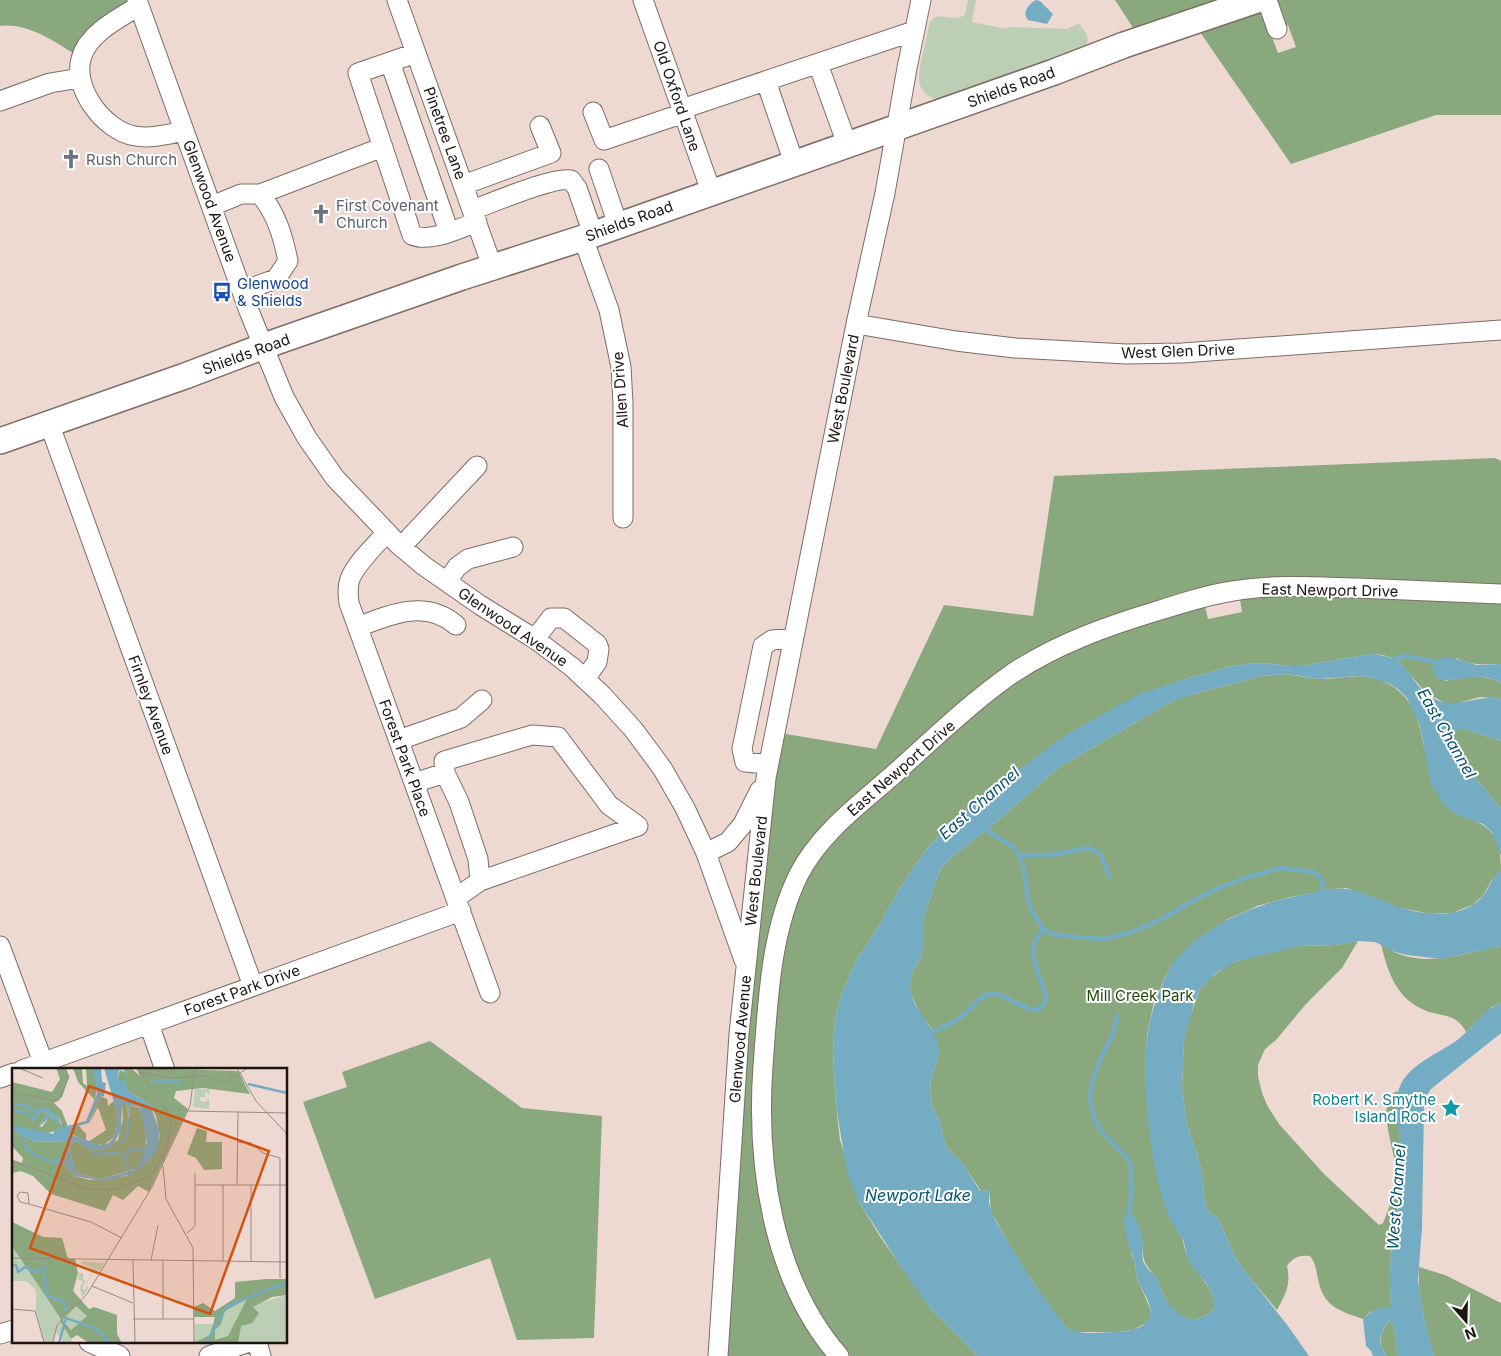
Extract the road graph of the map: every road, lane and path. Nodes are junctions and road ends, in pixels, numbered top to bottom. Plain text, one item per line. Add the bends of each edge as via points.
1 (397, 0) edge
2 (643, 0) edge
3 (921, 0) edge
4 (1257, 0) edge
5 (1267, 0) edge
6 (138, 3) edge
7 (1277, 29) dead end
8 (914, 32) junction
9 (416, 53) junction
10 (390, 62) junction
11 (818, 64) junction
12 (80, 78) junction
13 (766, 81) junction
14 (0, 101) edge
15 (683, 111) junction
16 (593, 112) dead end
17 (540, 126) dead end
18 (896, 127) junction
19 (184, 131) junction
20 (847, 144) junction
21 (383, 147) junction
22 (794, 163) junction
23 (599, 170) dead end
24 (463, 185) junction
25 (711, 191) junction
26 (260, 194) junction
27 (212, 206) junction
28 (474, 216) junction
29 (618, 225) junction
30 (449, 232) junction
31 (588, 236) junction
32 (492, 266) junction
33 (242, 291) junction
34 (856, 324) junction
35 (1501, 330) edge
36 (264, 346) junction
37 (49, 423) junction
38 (0, 440) edge
39 (477, 466) dead end
40 (623, 518) dead end
41 (387, 532) junction
42 (401, 547) junction
43 (513, 547) dead end
44 (447, 582) junction
45 (1501, 594) edge
46 (456, 625) dead end
47 (358, 627) junction
48 (793, 638) junction
49 (535, 639) junction
50 (584, 678) junction
51 (482, 700) dead end
52 (749, 720) junction
53 (776, 726) junction
54 (399, 740) junction
55 (767, 771) junction
56 (444, 773) junction
57 (414, 783) junction
58 (706, 853) junction
59 (480, 882) junction
60 (458, 904) junction
61 (0, 946) edge
62 (746, 964) junction
63 (254, 986) junction
64 (490, 993) dead end
65 (149, 1024) junction
66 (43, 1062) junction
67 (27, 1068) edge
68 (164, 1068) edge
69 (12, 1074) edge
70 (0, 1078) edge
71 (93, 1344) edge
72 (243, 1344) edge
73 (120, 1356) edge
74 (209, 1356) edge
75 (718, 1356) edge
76 (839, 1356) edge

1 - 9 street, Pinetree Lane
2 - 15 street, Old Oxford Lane
3 - 8 street, West Boulevard
4 - 18 main road, Shields Road
5 - 7 street
6 - 12 street via 105,26 90,43 81,58
6 - 19 street, Glenwood Avenue
8 - 11 street
8 - 18 street, West Boulevard
9 - 10 street
9 - 24 street, Pinetree Lane
10 - 21 street via 358,73
10 - 30 street
11 - 13 street
11 - 20 street
12 - 14 street via 50,82
12 - 19 street via 90,101 104,120 121,133 137,137
13 - 15 street
13 - 22 street
15 - 16 street via 604,140
15 - 25 street, Old Oxford Lane
17 - 24 street via 551,153
18 - 20 main road, Shields Road
18 - 34 street, West Boulevard
19 - 27 street, Glenwood Avenue
20 - 22 main road, Shields Road
21 - 26 street
21 - 30 street via 412,234 421,238
22 - 25 main road, Shields Road
23 - 29 street
24 - 28 street, Pinetree Lane
25 - 29 main road, Shields Road
26 - 27 street via 241,194
26 - 33 street via 270,206 288,261 276,278
27 - 33 street, Glenwood Avenue
28 - 30 street
28 - 31 street, Allen Drive via 540,186 568,179 576,188
28 - 32 street, Pinetree Lane
29 - 31 main road, Shields Road
31 - 32 main road, Shields Road
31 - 40 street, Allen Drive via 621,367
32 - 36 main road, Shields Road
33 - 36 street, Glenwood Avenue
34 - 35 street, West Glen Drive via 956,342 1126,354 1182,353
34 - 48 street, West Boulevard
36 - 37 main road, Shields Road
36 - 41 street, Glenwood Avenue via 284,397 307,438 334,478
37 - 38 main road, Shields Road
37 - 63 street, Firnley Avenue
39 - 42 street
41 - 42 street, Glenwood Avenue
41 - 47 street, Forest Park Place via 350,579 349,603
42 - 44 street, Glenwood Avenue
43 - 44 street via 468,559 457,567
44 - 49 street, Glenwood Avenue
45 - 76 street, East Newport Drive via 1268,587 1233,591 1130,619 1062,646 1012,674 830,831 801,870 784,913 771,983 761,1088 764,1163 780,1247 811,1318
46 - 47 street via 446,616 415,609
47 - 54 street, Forest Park Place
48 - 52 street via 772,640 763,646
48 - 53 street, West Boulevard
49 - 50 street, Glenwood Avenue
49 - 50 street via 551,618 559,617 597,644 600,649 597,662
50 - 58 street, Glenwood Avenue via 633,729 662,768
51 - 54 street via 461,718
52 - 53 street
52 - 55 street via 742,749 746,762
53 - 55 street, West Boulevard
54 - 57 street, Forest Park Place
55 - 58 street, West Boulevard via 744,824 728,842
55 - 62 street, West Boulevard
56 - 57 street
56 - 59 street via 459,802 478,859
56 - 59 street, Forest Park Drive via 444,761 532,735 558,737 609,805 638,826
57 - 60 street, Forest Park Place
58 - 62 street, Glenwood Avenue
59 - 60 street, Forest Park Drive
60 - 63 street, Forest Park Drive
60 - 64 street, Forest Park Place
61 - 66 street
62 - 75 street, Glenwood Avenue
63 - 65 street, Forest Park Drive
65 - 66 street, Forest Park Drive
65 - 68 street
66 - 67 street, Forest Park Drive
69 - 70 street
71 - 73 street
72 - 74 street

